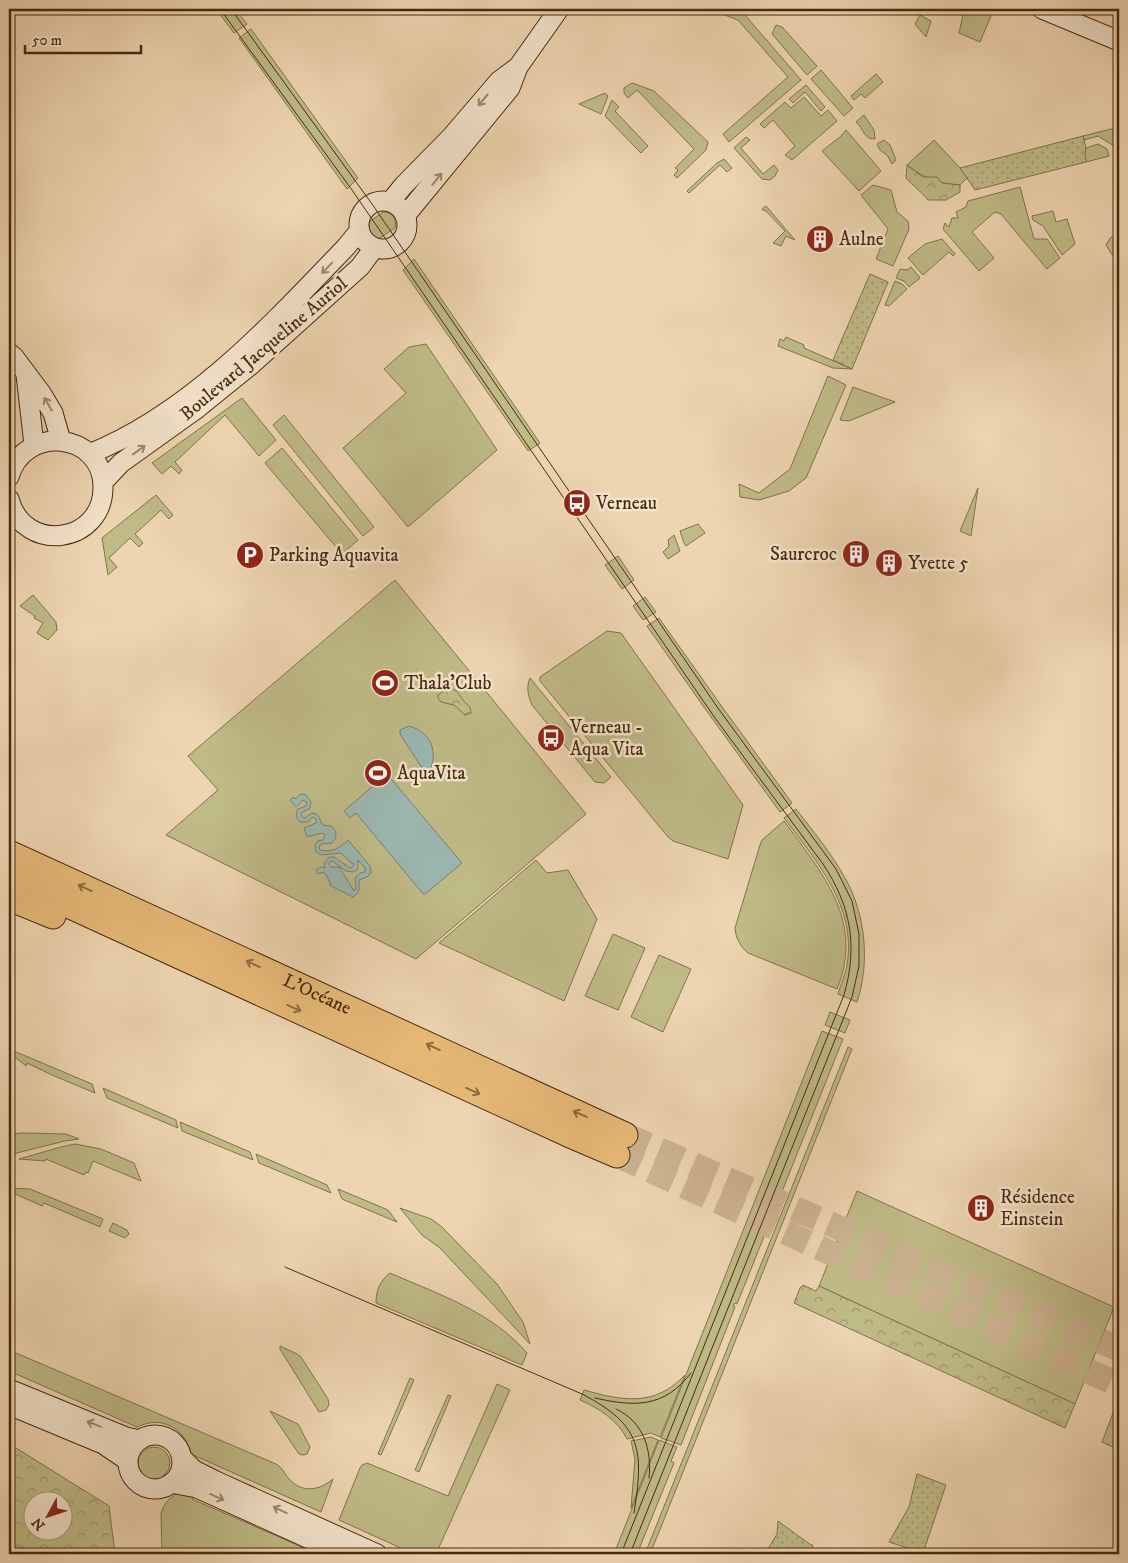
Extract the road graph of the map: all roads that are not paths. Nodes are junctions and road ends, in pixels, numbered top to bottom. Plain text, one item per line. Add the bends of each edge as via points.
1 (559, 9) edge
2 (1042, 9) edge
3 (1119, 41) edge
4 (518, 67) junction
5 (390, 202) junction
6 (405, 216) junction
7 (359, 231) junction
8 (374, 248) junction
9 (9, 352) edge
10 (26, 372) junction
11 (61, 441) junction
12 (21, 454) edge
13 (89, 454) junction
14 (9, 477) edge
15 (103, 482) junction
16 (11, 508) edge
17 (9, 853) edge
18 (9, 878) edge
19 (9, 898) edge
20 (202, 966) junction
21 (9, 1389) edge
22 (9, 1405) edge
23 (140, 1440) junction
24 (181, 1457) junction
25 (128, 1462) junction
26 (171, 1483) junction
27 (343, 1554) edge
28 (377, 1554) edge

1 - 4 main road
2 - 3 main road
4 -> 5 main road via 499,81
6 -> 4 main road via 510,88
5 - 6 main road
5 - 7 main road via 378,201 365,208 359,218
6 - 8 main road via 406,232 399,243 389,249
7 - 8 main road via 364,242
7 -> 13 main road, Boulevard Jacqueline Auriol via 261,335 188,396 132,434
15 -> 8 main road, Boulevard Jacqueline Auriol via 121,463 252,364 360,267
9 - 10 main road
11 -> 10 main road via 53,413
10 - 12 main road
11 - 12 main road via 50,440
11 - 13 main road via 79,446
12 - 14 main road
13 - 15 main road via 100,470
15 - 16 main road via 97,512 85,526 72,533 42,534 30,528
20 -> 17 highway, L’Océane via 568,1134 621,1145
18 - 20 highway, L’Océane
19 - 20 highway via 170,966
23 -> 21 main road
22 - 25 main road via 104,1444
23 - 24 main road via 152,1435 165,1438 176,1446
23 - 25 main road via 130,1450
24 - 26 main road via 180,1472
28 -> 24 main road via 216,1481 194,1470
25 - 26 main road via 131,1475 140,1485 153,1489
26 -> 27 main road via 196,1488

